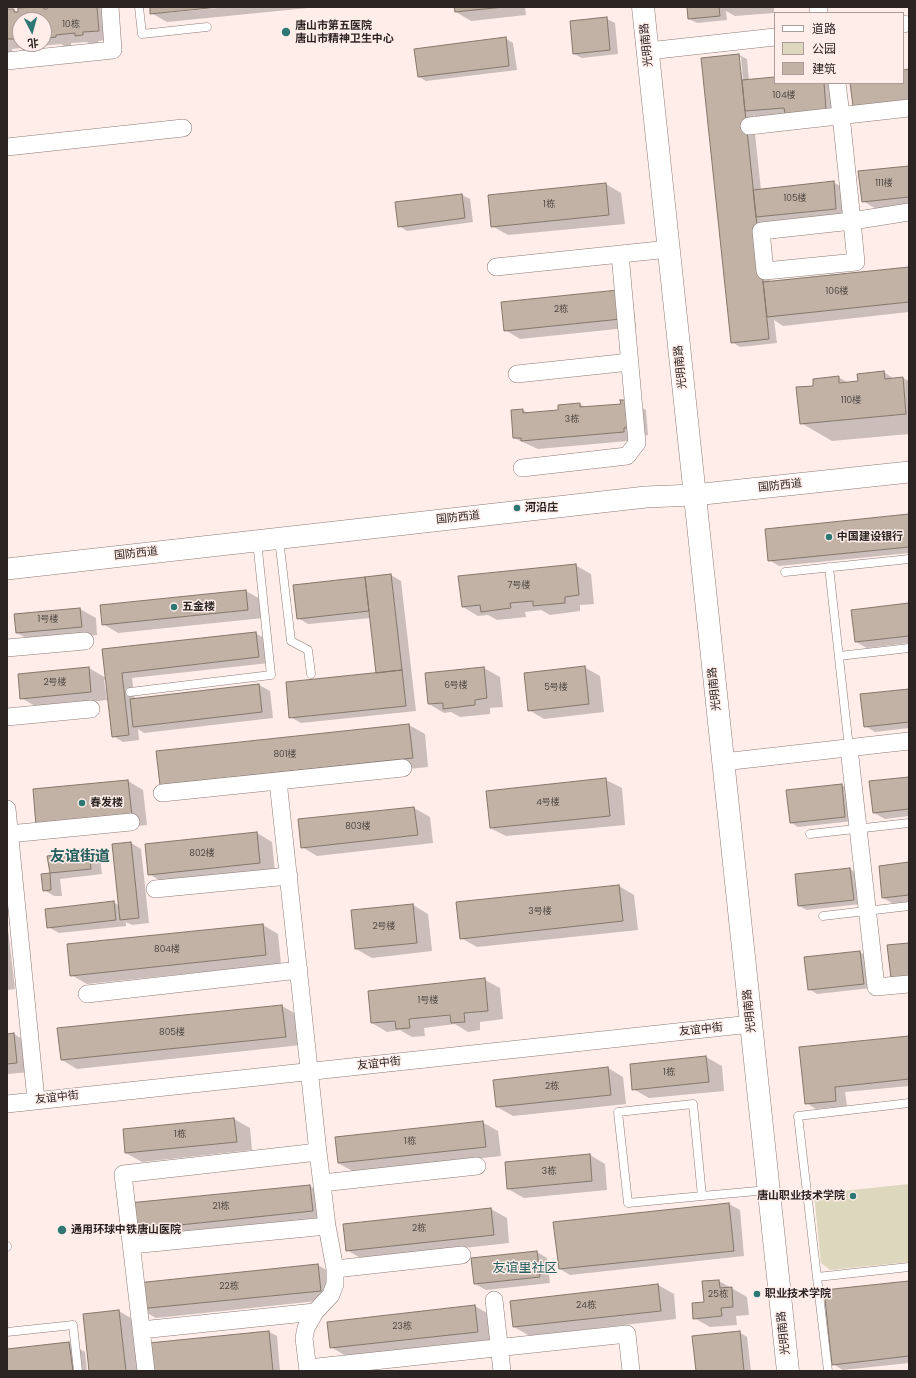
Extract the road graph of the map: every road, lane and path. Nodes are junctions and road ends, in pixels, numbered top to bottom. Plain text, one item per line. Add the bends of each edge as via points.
1 (110, 7) edge
2 (139, 7) edge
3 (643, 7) edge
4 (207, 27) dead end
5 (774, 38) edge
6 (648, 51) junction
7 (7, 61) edge
8 (837, 84) edge
9 (909, 108) edge
10 (841, 115) junction
11 (749, 126) dead end
12 (182, 128) dead end
13 (7, 147) edge
14 (909, 212) edge
15 (852, 221) junction
16 (669, 249) junction
17 (620, 254) junction
18 (496, 267) dead end
19 (630, 362) junction
20 (517, 374) dead end
21 (522, 468) dead end
22 (909, 472) edge
23 (694, 495) junction
24 (279, 538) junction
25 (257, 541) junction
26 (909, 559) edge
27 (829, 567) junction
28 (7, 569) edge
29 (785, 572) dead end
30 (85, 641) dead end
31 (7, 648) edge
32 (909, 648) edge
33 (839, 656) junction
34 (311, 674) dead end
35 (130, 692) dead end
36 (91, 709) dead end
37 (7, 717) edge
38 (909, 741) edge
39 (849, 748) junction
40 (723, 762) junction
41 (403, 768) dead end
42 (278, 781) junction
43 (162, 793) dead end
44 (7, 809) edge
45 (131, 822) dead end
46 (909, 822) edge
47 (858, 828) junction
48 (10, 834) junction
49 (810, 834) dead end
50 (289, 876) junction
51 (155, 889) dead end
52 (909, 906) edge
53 (867, 911) junction
54 (823, 916) dead end
55 (299, 970) junction
56 (909, 984) edge
57 (87, 994) dead end
58 (751, 1024) junction
59 (311, 1071) junction
60 (36, 1100) junction
61 (909, 1103) edge
62 (7, 1104) edge
63 (318, 1152) junction
64 (477, 1166) dead end
65 (322, 1183) junction
66 (769, 1190) junction
67 (702, 1196) junction
68 (327, 1226) junction
69 (131, 1245) junction
70 (462, 1255) dead end
71 (909, 1267) edge
72 (335, 1268) junction
73 (817, 1277) junction
74 (494, 1300) dead end
75 (315, 1312) junction
76 (141, 1330) junction
77 (7, 1332) edge
78 (500, 1347) junction
79 (308, 1369) edge
80 (78, 1371) edge
81 (146, 1371) edge
82 (502, 1371) edge
83 (631, 1371) edge
84 (788, 1371) edge
85 (828, 1371) edge

1 - 7 street via 114,50
2 - 4 lane via 142,34
3 - 6 main road, 光明南路
5 - 6 street
6 - 16 main road, 光明南路
8 - 10 street
9 - 10 street
10 - 11 street
10 - 15 street
12 - 13 street
14 - 15 street
15 - 15 street via 761,231 765,271 856,262
16 - 17 street
16 - 23 main road, 光明南路
17 - 18 street
17 - 19 street
19 - 20 street
19 - 21 street via 636,443 627,456
22 - 23 street, 国防西道
23 - 24 street, 国防西道 via 646,497
23 - 40 main road, 光明南路
24 - 25 street, 国防西道
24 - 34 lane via 291,641 308,650
25 - 28 street, 国防西道
25 - 35 lane via 271,675
26 - 27 lane
27 - 29 lane
27 - 33 lane
30 - 31 street
32 - 33 lane
33 - 39 lane
36 - 37 street
38 - 39 street
39 - 40 street
39 - 47 street
40 - 58 main road, 光明南路
41 - 42 street
42 - 43 street
42 - 50 street
44 - 48 street
45 - 48 street
46 - 47 lane
47 - 49 lane
47 - 53 street
48 - 60 street
50 - 51 street
50 - 55 street
52 - 53 lane
53 - 54 lane
53 - 56 street via 876,987
55 - 57 street
55 - 59 street
58 - 59 street, 友谊中街
58 - 66 main road, 光明南路
59 - 60 street, 友谊中街
59 - 63 street
60 - 62 street, 友谊中街
61 - 73 lane via 798,1116
63 - 65 street
63 - 69 street via 123,1174
64 - 65 street
65 - 68 street
66 - 67 lane
66 - 84 main road, 光明南路
67 - 67 lane via 628,1203 618,1112 693,1104
68 - 69 street
68 - 72 street
69 - 76 street
70 - 72 street
71 - 73 lane
72 - 75 street via 335,1284 331,1295
73 - 85 lane
74 - 78 street
75 - 76 street
75 - 79 street via 306,1328 304,1338
76 - 81 street
77 - 80 lane via 73,1325
78 - 79 street
78 - 82 street
78 - 83 street via 627,1334

